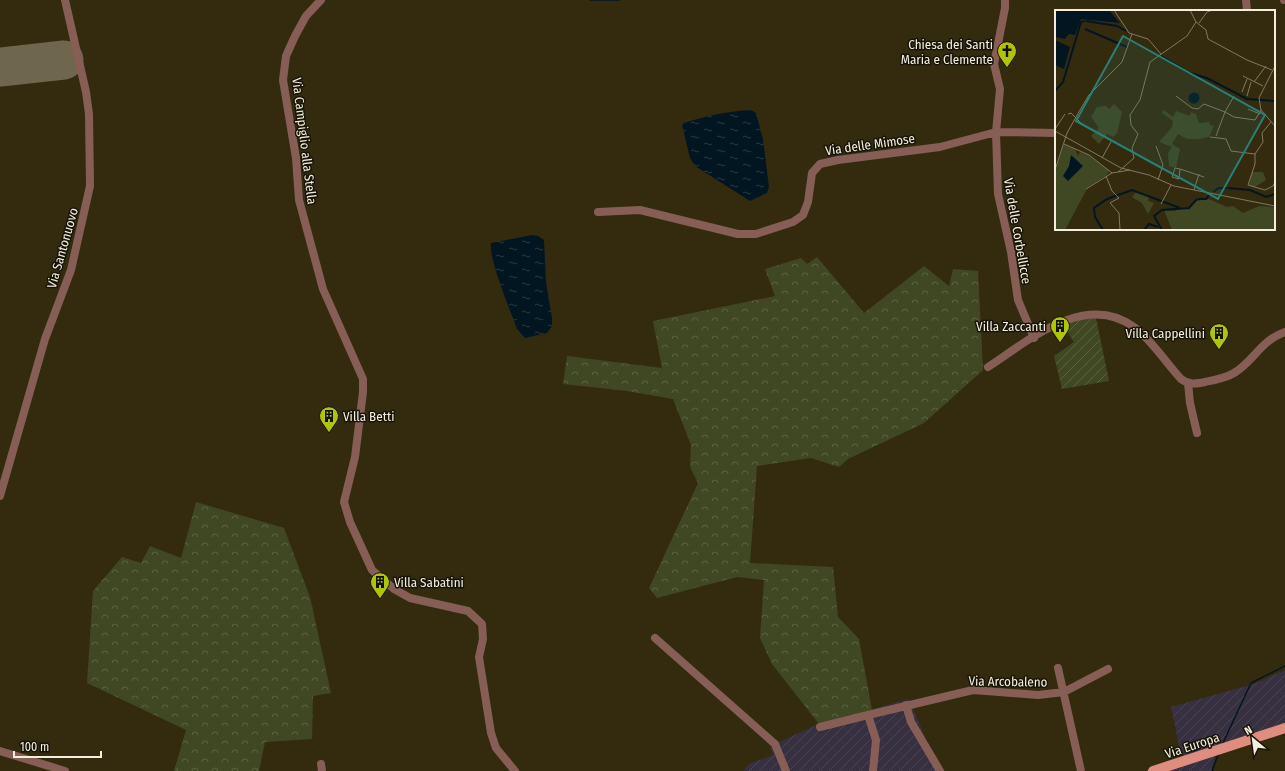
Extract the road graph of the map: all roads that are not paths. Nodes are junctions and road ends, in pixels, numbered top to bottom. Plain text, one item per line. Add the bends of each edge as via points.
1 (65, 0) edge
2 (321, 0) edge
3 (1005, 0) edge
4 (1246, 0) edge
5 (1247, 10) edge
6 (996, 132) junction
7 (1055, 133) edge
8 (598, 212) dead end
9 (1285, 332) edge
10 (1034, 338) junction
11 (988, 367) dead end
12 (1188, 383) junction
13 (1197, 433) dead end
14 (0, 496) edge
15 (655, 638) dead end
16 (1058, 668) dead end
17 (1108, 669) dead end
18 (1064, 692) junction
19 (906, 705) junction
20 (868, 715) junction
21 (820, 727) dead end
22 (1285, 728) edge
23 (0, 751) edge
24 (65, 771) edge
25 (515, 771) edge
26 (786, 771) edge
27 (873, 771) edge
28 (940, 771) edge
29 (1081, 771) edge
30 (1153, 771) edge

1 - 14 street, Via Santonuovo via 89,114 90,186 71,270 44,339
2 - 25 street, Via Campiglio alla Stella via 306,16 295,36 286,56 283,80 296,158 299,200 323,289 363,379 355,456 345,496 345,508 366,560 376,575 402,595 462,609 482,624 483,639 478,657 492,739 501,755
3 - 6 street, Via delle Corbellicce via 994,64 1000,89
4 - 5 street
6 - 7 street
6 - 8 street, Via delle Mimose via 940,147 820,164 812,173 808,202 803,215 793,222 756,234 738,234 640,210
6 - 10 street, Via delle Corbellicce via 998,194 1013,260 1018,300
9 - 12 street via 1264,343 1241,368 1230,375 1195,384
10 - 11 street
10 - 12 street via 1069,319 1090,315 1116,317 1139,331
12 - 13 street
15 - 26 street via 775,744
16 - 18 street, Via Arcobaleno
17 - 18 street, Via Arcobaleno
18 - 19 street, Via Arcobaleno via 1038,695 972,690
18 - 29 street, Via Arcobaleno
19 - 20 street, Via Arcobaleno
19 - 28 street via 911,722
20 - 21 street, Via Arcobaleno
20 - 27 street via 876,740
22 - 30 main road, Via Europa
23 - 24 street

